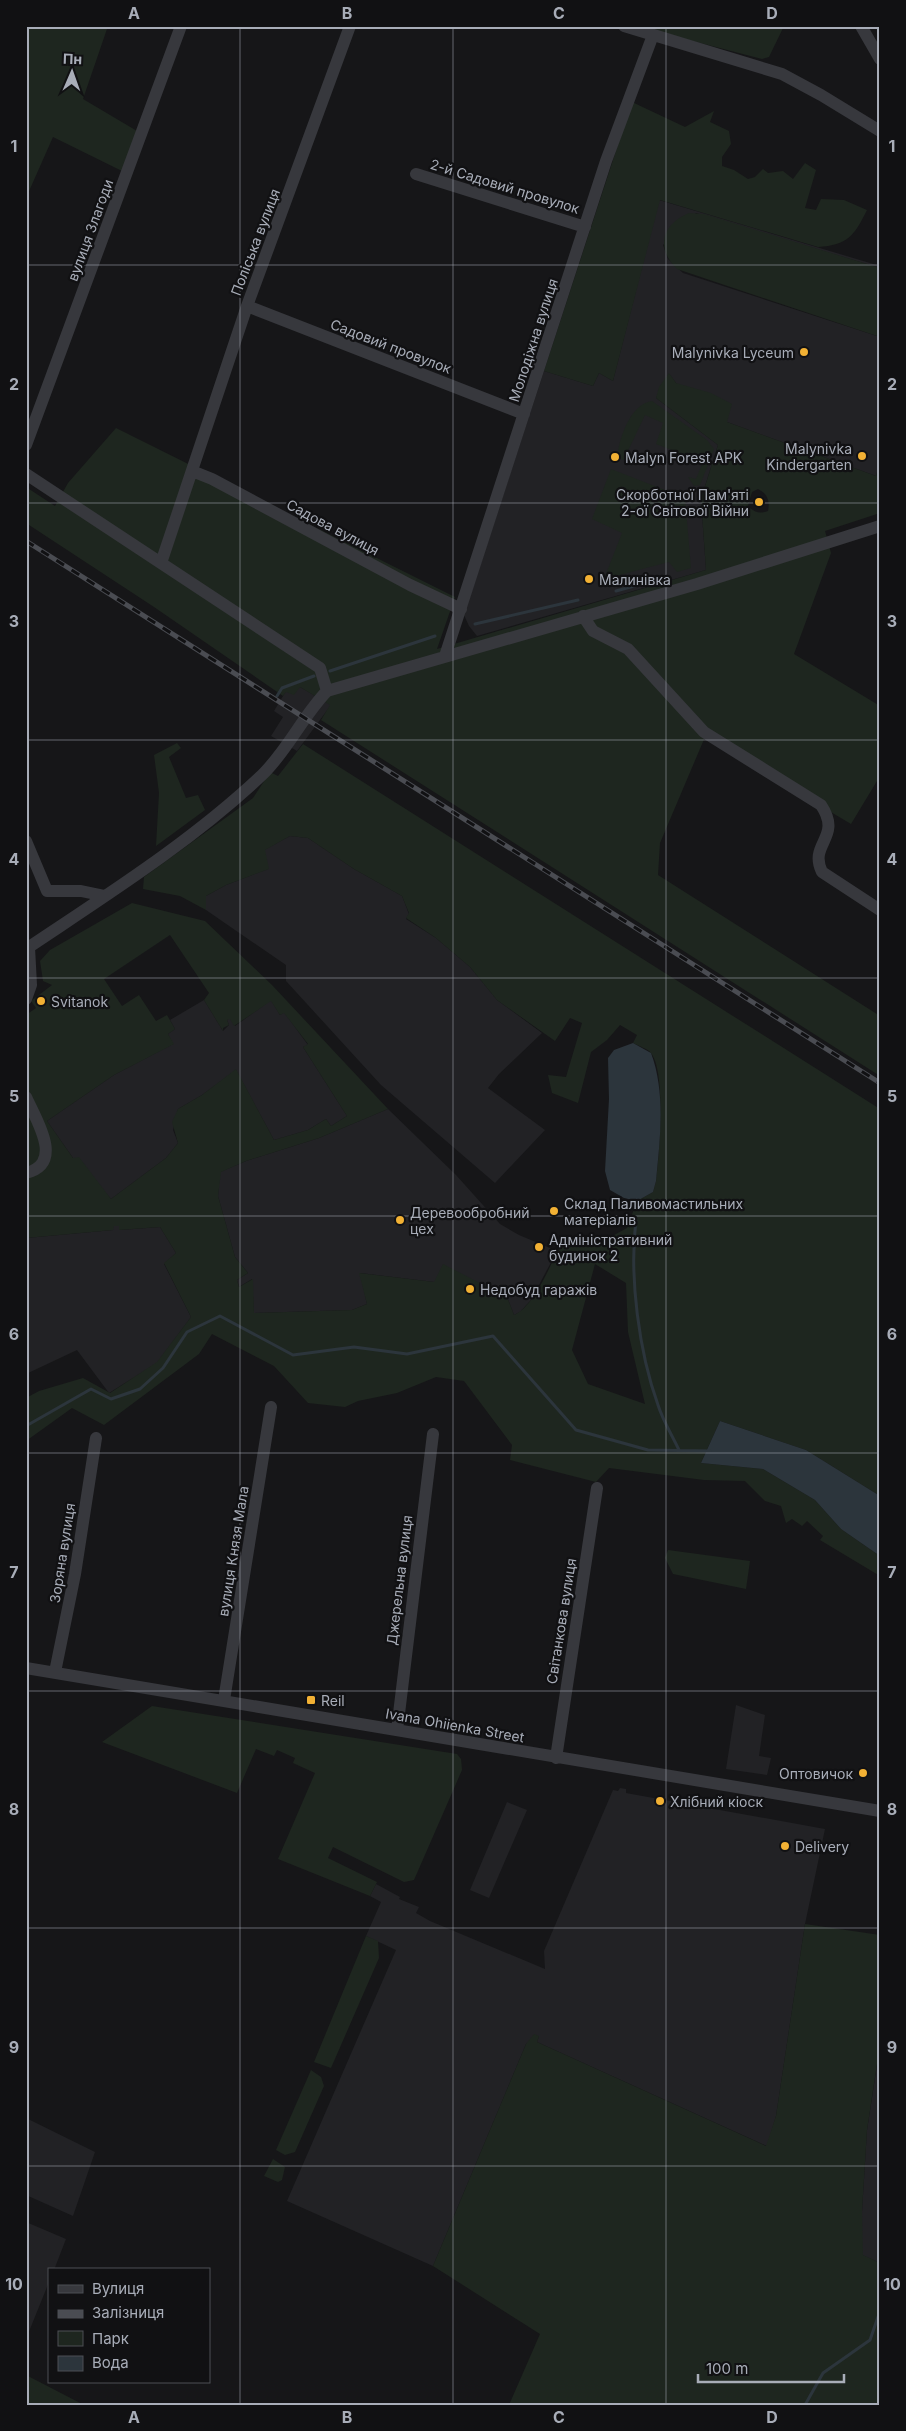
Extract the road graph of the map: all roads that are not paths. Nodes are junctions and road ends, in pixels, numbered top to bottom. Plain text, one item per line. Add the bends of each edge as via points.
1 (181, 26) edge
2 (350, 26) edge
3 (624, 26) edge
4 (861, 26) edge
5 (653, 35) junction
6 (880, 59) edge
7 (880, 131) edge
8 (416, 174) dead end
9 (585, 227) junction
10 (247, 306) junction
11 (524, 414) junction
12 (26, 445) edge
13 (192, 471) junction
14 (26, 474) edge
15 (880, 526) edge
16 (161, 563) junction
17 (461, 609) junction
18 (583, 616) junction
19 (445, 656) junction
20 (327, 691) junction
21 (26, 840) edge
22 (105, 896) junction
23 (880, 910) edge
24 (28, 948) edge
25 (26, 999) edge
26 (26, 1097) edge
27 (26, 1173) edge
28 (271, 1407) dead end
29 (433, 1434) dead end
30 (96, 1438) dead end
31 (597, 1488) dead end
32 (26, 1668) edge
33 (55, 1672) junction
34 (224, 1700) junction
35 (397, 1730) junction
36 (556, 1758) junction
37 (880, 1810) edge

1 - 12 street, вулиця Злагоди
2 - 10 street, Поліська вулиця
3 - 5 street
4 - 6 street
5 - 7 street via 782,74
5 - 9 street, Молодіжна вулиця
8 - 9 street, 2-й Садовий провулок
9 - 11 street, Молодіжна вулиця
10 - 11 street, Садовий провулок
10 - 13 street, Поліська вулиця
11 - 17 street, Молодіжна вулиця
13 - 16 street, Поліська вулиця
13 - 17 street, Садова вулиця
14 - 16 street
15 - 18 street
16 - 20 street via 320,668
17 - 19 street, Молодіжна вулиця
18 - 19 street
18 - 23 street via 593,631 628,649 704,732 821,805 828,816 830,828 818,854 822,872
19 - 20 street
20 - 22 street via 305,717 284,751 263,774 176,848
21 - 22 street via 47,892 81,891
22 - 24 street
24 - 25 street via 30,985
26 - 27 street via 47,1144 46,1157 34,1171
28 - 34 street, вулиця Князя Мала
29 - 35 street, Джерельна вулиця
30 - 33 street, Зоряна вулиця via 75,1574
31 - 36 street, Світанкова вулиця
32 - 33 street, Ivana Ohiienka Street
33 - 34 street, Ivana Ohiienka Street
34 - 35 street, Ivana Ohiienka Street
35 - 36 street, Ivana Ohiienka Street
36 - 37 street, Ivana Ohiienka Street

